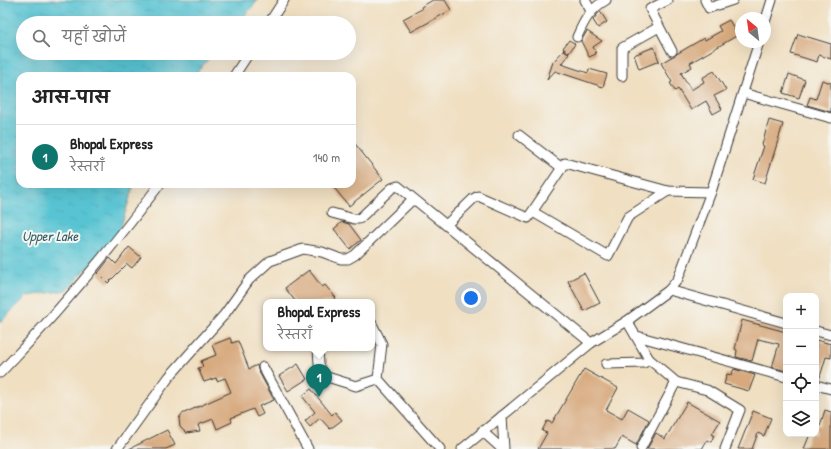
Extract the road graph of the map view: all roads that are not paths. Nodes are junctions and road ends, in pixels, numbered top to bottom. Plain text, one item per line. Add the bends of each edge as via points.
1 (284, 0) edge
2 (585, 0) edge
3 (606, 0) edge
4 (668, 0) edge
5 (705, 0) edge
6 (732, 0) edge
7 (772, 0) edge
8 (591, 10) junction
9 (768, 12) edge
10 (274, 16) edge
11 (659, 27) junction
12 (577, 37) dead end
13 (757, 48) edge
14 (672, 51) dead end
15 (244, 60) edge
16 (237, 72) edge
17 (622, 76) dead end
18 (743, 93) junction
19 (831, 118) edge
20 (519, 134) dead end
21 (562, 168) junction
22 (157, 188) edge
23 (668, 191) junction
24 (711, 192) junction
25 (414, 201) junction
26 (533, 212) junction
27 (332, 213) dead end
28 (446, 225) junction
29 (669, 290) junction
30 (628, 321) junction
31 (783, 322) edge
32 (375, 330) edge
33 (819, 332) edge
34 (637, 336) junction
35 (831, 336) edge
36 (591, 342) junction
37 (318, 351) edge
38 (649, 359) junction
39 (606, 364) dead end
40 (263, 367) dead end
41 (0, 373) edge
42 (783, 376) edge
43 (378, 379) junction
44 (676, 382) junction
45 (819, 386) edge
46 (831, 389) edge
47 (502, 416) junction
48 (482, 431) junction
49 (641, 448) edge
50 (117, 449) edge
51 (308, 449) edge
52 (440, 449) edge
53 (462, 449) edge
54 (503, 449) edge
55 (725, 449) edge

1 - 10 street
2 - 8 street
3 - 8 street
4 - 11 street via 650,9
5 - 6 street via 709,8
7 - 9 street
8 - 12 street
11 - 14 street
11 - 17 street via 622,48
13 - 18 street
15 - 16 street
18 - 19 street
18 - 24 street
20 - 21 street
21 - 23 street via 565,164
21 - 26 street
22 - 41 street via 128,226
23 - 24 street
23 - 26 street via 628,217 608,256
24 - 29 street via 678,279
25 - 27 street via 395,186 360,219
25 - 28 street
25 - 50 street via 412,200 348,259 303,249 270,261 249,280 224,315 169,377
26 - 28 street via 528,218 478,196
28 - 36 street
29 - 30 street
29 - 31 street
30 - 34 street
30 - 36 street
32 - 43 street via 382,344
33 - 35 street
34 - 38 street
34 - 42 street
36 - 47 street
37 - 43 street via 319,364 324,376 356,386
38 - 39 street via 644,363
38 - 44 street
40 - 51 street
43 - 52 street
44 - 49 street
44 - 55 street via 707,390 740,410
45 - 46 street
47 - 48 street
47 - 54 street
48 - 53 street
48 - 54 street

